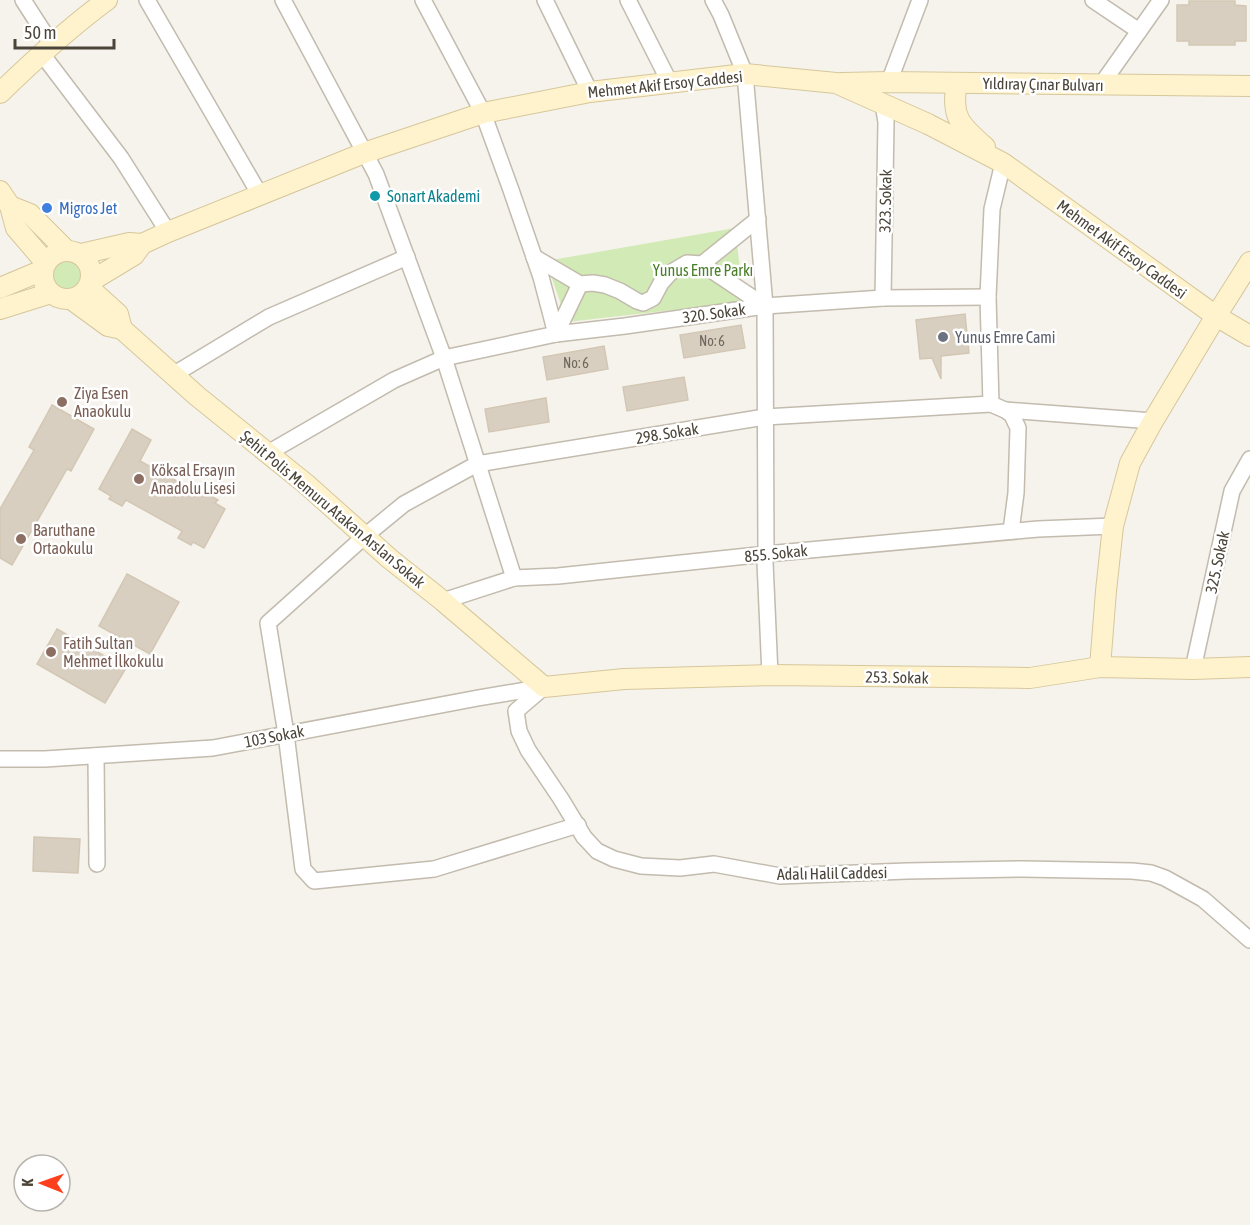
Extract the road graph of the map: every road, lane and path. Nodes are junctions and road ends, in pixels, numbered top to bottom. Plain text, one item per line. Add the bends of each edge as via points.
1 (23, 0) edge
2 (107, 0) edge
3 (147, 0) edge
4 (283, 0) edge
5 (423, 0) edge
6 (545, 0) edge
7 (628, 0) edge
8 (713, 0) edge
9 (920, 0) edge
10 (1093, 0) edge
11 (1161, 0) edge
12 (1139, 31) junction
13 (47, 49) junction
14 (745, 74) junction
15 (889, 82) junction
16 (670, 83) junction
17 (836, 83) junction
18 (922, 83) junction
19 (957, 83) junction
20 (1101, 85) junction
21 (1250, 86) edge
22 (590, 92) junction
23 (0, 93) edge
24 (883, 104) junction
25 (483, 113) junction
26 (928, 124) junction
27 (364, 153) junction
28 (1003, 163) junction
29 (260, 195) junction
30 (5, 198) edge
31 (758, 219) junction
32 (168, 232) junction
33 (142, 244) junction
34 (74, 252) junction
35 (407, 256) junction
36 (534, 257) junction
37 (1250, 262) edge
38 (702, 264) junction
39 (45, 267) junction
40 (90, 284) junction
41 (580, 284) junction
42 (0, 288) edge
43 (51, 293) junction
44 (988, 297) junction
45 (883, 298) junction
46 (71, 299) junction
47 (644, 303) junction
48 (765, 306) junction
49 (0, 309) edge
50 (1215, 316) junction
51 (645, 323) junction
52 (122, 329) junction
53 (556, 334) junction
54 (1250, 336) edge
55 (444, 358) junction
56 (173, 375) junction
57 (998, 407) junction
58 (765, 417) junction
59 (1153, 421) junction
60 (268, 453) junction
61 (1250, 459) edge
62 (477, 464) junction
63 (1113, 526) junction
64 (1011, 531) junction
65 (365, 536) junction
66 (766, 554) junction
67 (514, 578) junction
68 (443, 601) junction
69 (1100, 667) junction
70 (1250, 667) edge
71 (1193, 669) junction
72 (770, 675) junction
73 (544, 687) junction
74 (286, 734) junction
75 (96, 756) junction
76 (0, 759) edge
77 (578, 825) junction
78 (97, 864) dead end
79 (1250, 940) edge

1 - 13 street
2 - 13 street
3 - 29 street
4 - 27 street
5 - 25 street
6 - 22 street
7 - 16 street
8 - 14 street
9 - 15 street
10 - 12 street
11 - 12 street
12 - 20 street
13 - 23 street
13 - 32 street
14 - 16 street, Mehmet Akif Ersoy Caddesi
14 - 17 street, Mehmet Akif Ersoy Caddesi
14 - 31 street
15 - 17 street, Yıldıray Çınar Bulvarı
15 - 18 street, Yıldıray Çınar Bulvarı
16 - 22 street, Mehmet Akif Ersoy Caddesi
17 - 24 street, Mehmet Akif Ersoy Caddesi
18 - 19 street, Yıldıray Çınar Bulvarı
18 - 26 street via 915,90 915,109
19 - 20 street, Yıldıray Çınar Bulvarı
19 - 28 street via 957,117
20 - 21 street, Yıldıray Çınar Bulvarı
22 - 25 street, Mehmet Akif Ersoy Caddesi
24 - 26 street, Mehmet Akif Ersoy Caddesi
24 - 45 street, 323. Sokak
25 - 27 street, Mehmet Akif Ersoy Caddesi
25 - 36 street
26 - 28 street, Mehmet Akif Ersoy Caddesi
27 - 29 street, Mehmet Akif Ersoy Caddesi
27 - 35 street
28 - 44 street via 992,209
28 - 50 street, Mehmet Akif Ersoy Caddesi
29 - 32 street, Mehmet Akif Ersoy Caddesi
30 - 34 street
30 - 39 street via 16,228
31 - 38 street
31 - 48 street
32 - 33 street, Mehmet Akif Ersoy Caddesi
33 - 34 street
33 - 40 street via 134,255
34 - 39 street via 58,252
34 - 40 street via 90,266
35 - 55 street
35 - 56 street via 269,317
36 - 41 street
36 - 53 street
37 - 50 street
38 - 47 street via 687,263 669,273 653,298
38 - 48 street
39 - 42 street
39 - 43 street via 43,279
40 - 46 street via 84,293
40 - 52 street via 118,315
41 - 47 street via 605,285
41 - 53 street
43 - 46 street
43 - 49 street
44 - 45 street, 320. Sokak
44 - 57 street
45 - 48 street, 320. Sokak
46 - 52 street via 108,326
47 - 51 street
48 - 51 street, 320. Sokak
48 - 58 street
50 - 54 street, Mehmet Akif Ersoy Caddesi
50 - 59 street
51 - 53 street, 320. Sokak
52 - 56 street, Şehit Polis Memuru Atakan Arslan Sokak
53 - 55 street, 320. Sokak
55 - 60 street, 320. Sokak via 394,380
55 - 62 street
56 - 60 street, Şehit Polis Memuru Atakan Arslan Sokak
57 - 58 street, 298. Sokak
57 - 59 street, 298. Sokak
57 - 64 street via 1012,415 1018,428
58 - 62 street, 298. Sokak
58 - 66 street
59 - 63 street via 1130,463
60 - 65 street, Şehit Polis Memuru Atakan Arslan Sokak
61 - 71 street, 325. Sokak via 1232,491
62 - 65 street, 298. Sokak via 404,504
62 - 67 street
63 - 64 street, 855. Sokak
63 - 69 street
64 - 66 street, 855. Sokak
65 - 68 street, Şehit Polis Memuru Atakan Arslan Sokak
65 - 74 street, 298. Sokak via 268,623
66 - 67 street, 855. Sokak
66 - 72 street
67 - 68 street, 855. Sokak
68 - 73 street, Şehit Polis Memuru Atakan Arslan Sokak
69 - 71 street, 253. Sokak
69 - 72 street, 253. Sokak via 1030,678
70 - 71 street, 253. Sokak
72 - 73 street, 253. Sokak via 624,679
73 - 74 street, 103 Sokak
73 - 77 street, Adalı Halil Caddesi via 516,711 519,731
74 - 75 street, 103 Sokak via 213,748
74 - 77 street via 303,869 314,881 434,869
75 - 76 street, 103 Sokak
75 - 78 street
77 - 79 street, Adalı Halil Caddesi via 597,851 641,866 680,868 714,864 780,876 1023,869 1151,873 1203,899

